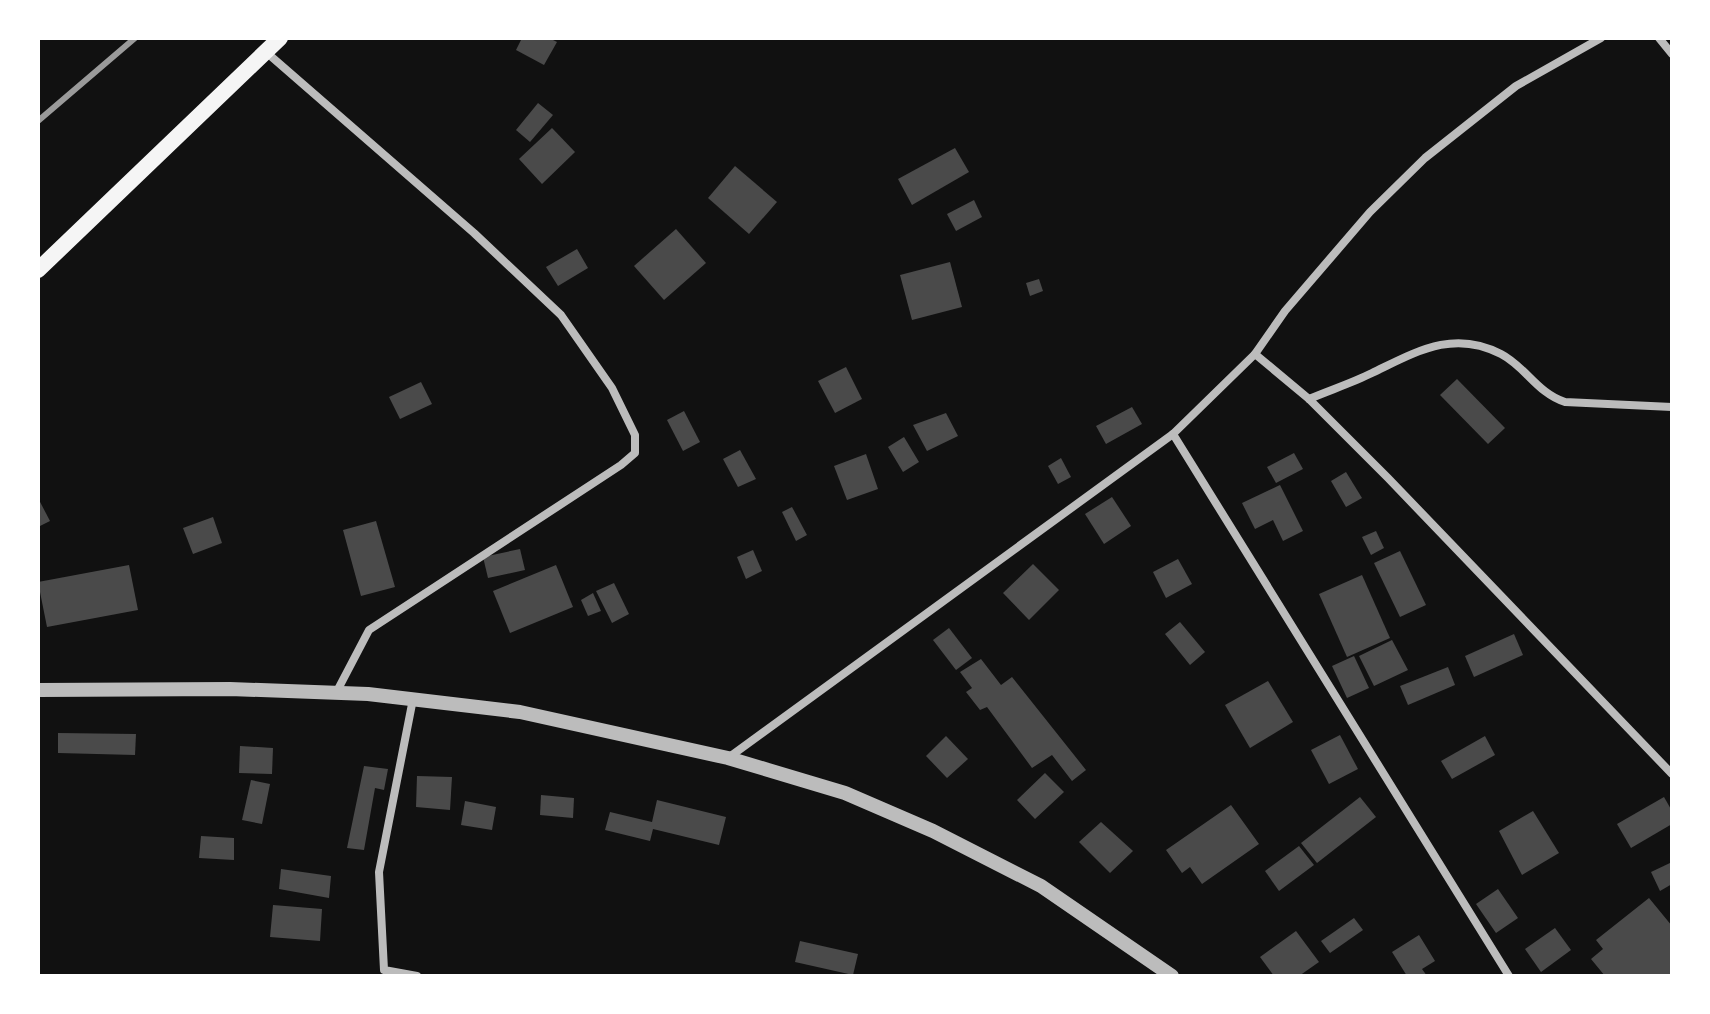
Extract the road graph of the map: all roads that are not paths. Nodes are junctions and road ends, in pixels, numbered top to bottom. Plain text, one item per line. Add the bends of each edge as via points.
1 (280, 38) edge
2 (1601, 38) edge
3 (1659, 38) edge
4 (266, 52) junction
5 (1672, 54) edge
6 (38, 270) edge
7 (1255, 354) junction
8 (1309, 399) junction
9 (1672, 407) edge
10 (1173, 434) junction
11 (38, 690) edge
12 (336, 693) junction
13 (413, 699) junction
14 (728, 758) junction
15 (1672, 774) edge
16 (384, 973) edge
17 (417, 976) edge
18 (1172, 976) edge
19 (1509, 976) edge

1 - 4 main road
2 - 7 street via 1516,86 1425,158 1370,212
3 - 5 street
4 - 6 main road
4 - 12 street via 561,315 612,388 635,435 635,453 621,465 369,630
7 - 8 street
7 - 10 street
8 - 9 street via 1414,352 1459,341 1505,355 1550,397 1565,402
8 - 15 street
10 - 14 street
10 - 19 street
11 - 12 street
12 - 13 street
13 - 14 street via 520,712
13 - 16 street via 379,872
14 - 18 street via 845,793 933,831 1041,886
16 - 17 street

